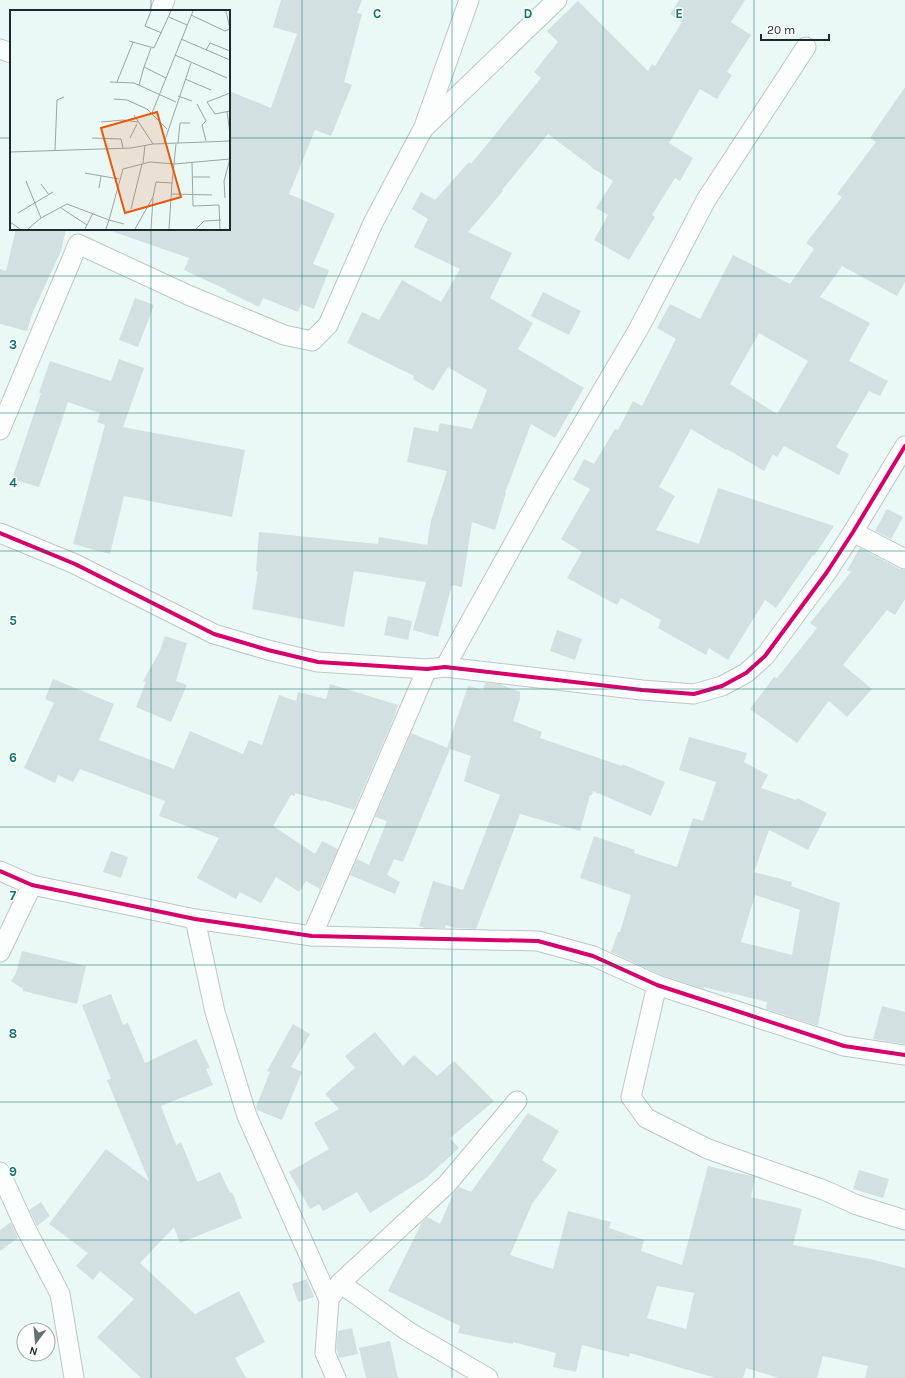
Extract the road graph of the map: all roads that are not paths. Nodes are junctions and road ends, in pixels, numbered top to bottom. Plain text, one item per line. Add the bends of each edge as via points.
1 (165, 0) edge
2 (469, 0) edge
3 (557, 0) edge
4 (160, 10) edge
5 (806, 47) dead end
6 (0, 49) edge
7 (10, 53) edge
8 (423, 129) junction
9 (80, 236) edge
10 (0, 430) edge
11 (905, 446) edge
12 (853, 532) junction
13 (0, 533) edge
14 (905, 559) edge
15 (436, 668) junction
16 (0, 872) edge
17 (32, 885) junction
18 (195, 919) junction
19 (312, 936) junction
20 (0, 952) edge
21 (657, 985) junction
22 (905, 1056) edge
23 (517, 1101) dead end
24 (0, 1172) edge
25 (905, 1220) edge
26 (340, 1283) junction
27 (329, 1300) junction
28 (74, 1378) edge
29 (336, 1378) edge
30 (488, 1378) edge

1 - 4 street
2 - 8 street
3 - 8 street
5 - 15 street via 706,200 638,330
6 - 7 street
8 - 9 street via 373,223 328,325 312,341 284,335 188,295
9 - 10 street
11 - 12 street
12 - 14 street
12 - 15 street via 765,656 746,673 722,686 694,694
13 - 15 street via 75,564 214,634 318,662
15 - 19 street
16 - 17 street
17 - 18 street
17 - 20 street
18 - 19 street
18 - 27 street via 215,1012 247,1116
19 - 21 street via 538,941 593,956
21 - 22 street via 844,1046
21 - 25 street via 630,1097 646,1118 708,1149 824,1190 857,1205
23 - 26 street via 447,1184
24 - 28 street via 60,1294
26 - 27 street
26 - 30 street via 409,1332
27 - 29 street via 325,1353

